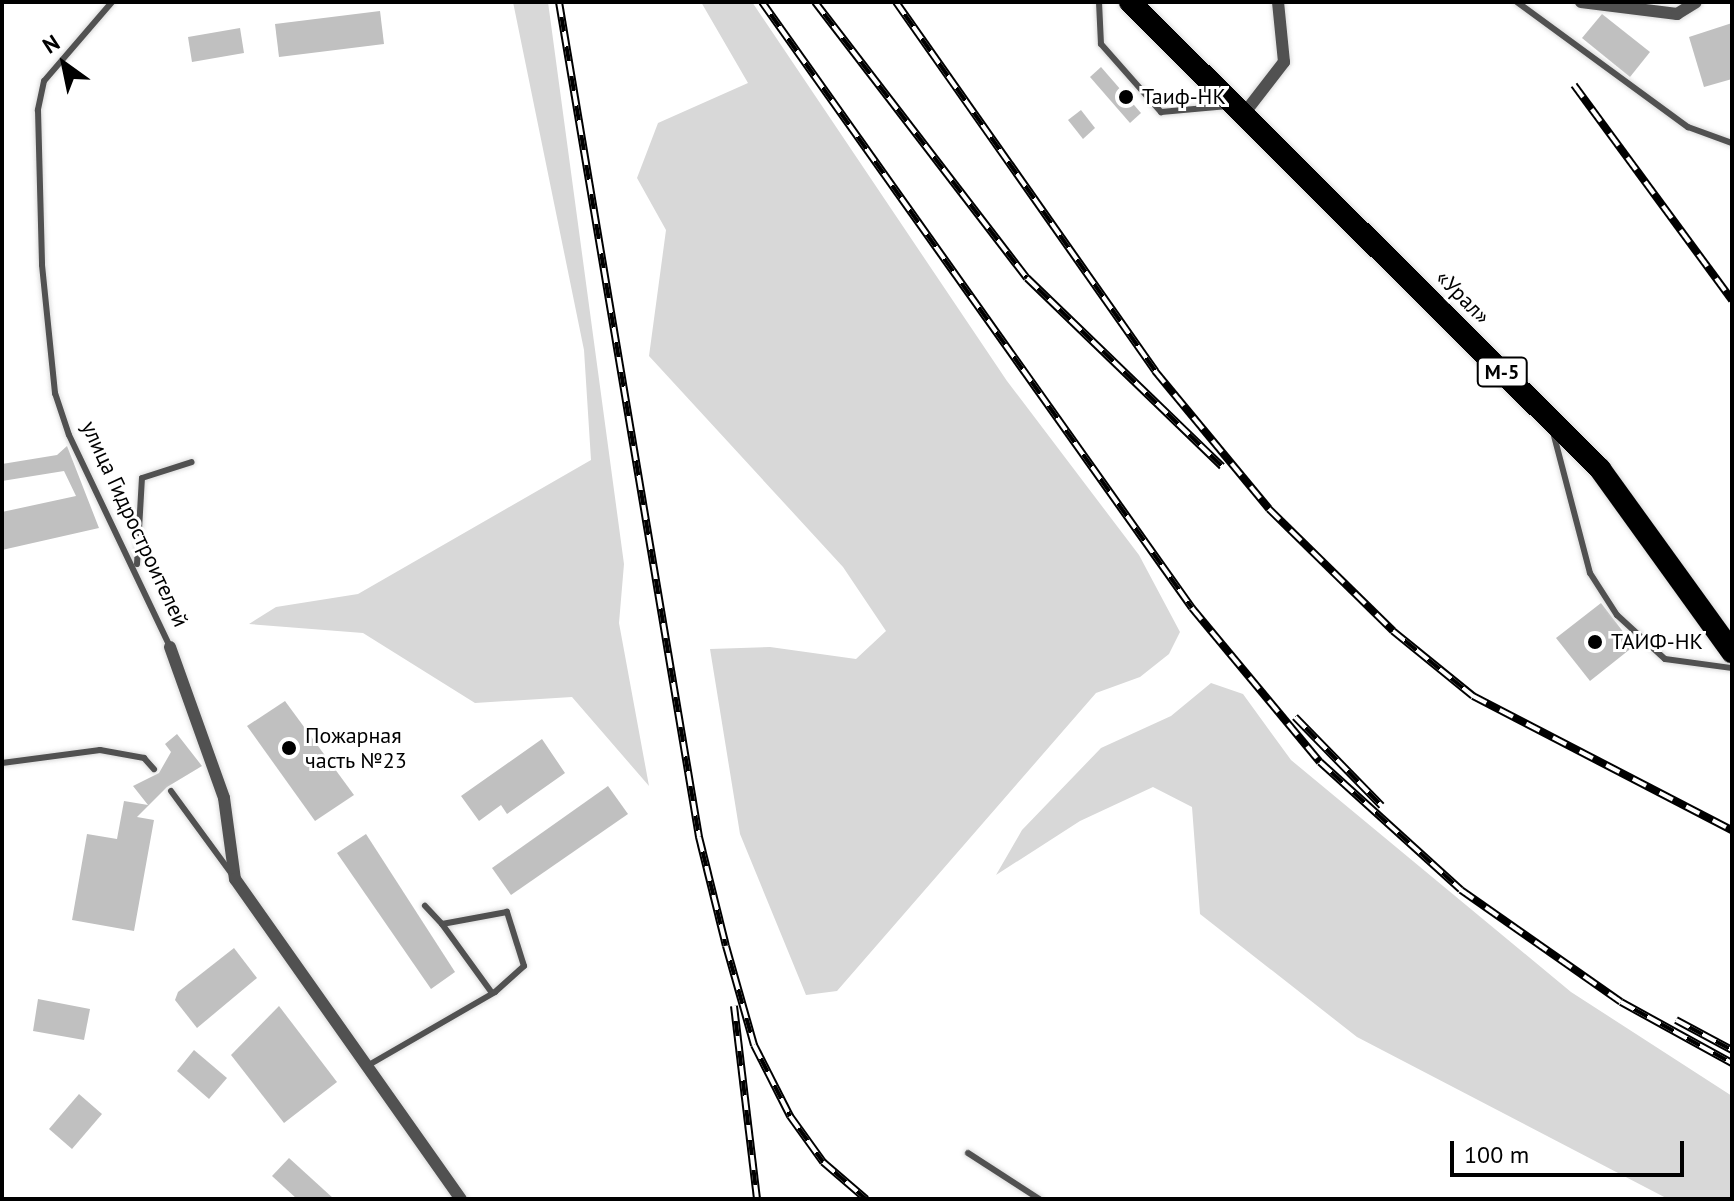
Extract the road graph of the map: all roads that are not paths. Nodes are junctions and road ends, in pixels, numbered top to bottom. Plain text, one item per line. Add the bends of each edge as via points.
1 (112, 2) edge
2 (1099, 2) edge
3 (1130, 2) edge
4 (1278, 2) edge
5 (1517, 2) edge
6 (1581, 2) edge
7 (1696, 2) edge
8 (1238, 110) junction
9 (1732, 143) edge
10 (1551, 421) junction
11 (192, 462) dead end
12 (137, 568) junction
13 (170, 647) joint
14 (1732, 652) edge
15 (1732, 668) edge
16 (2, 763) edge
17 (154, 769) dead end
18 (171, 791) dead end
19 (235, 879) junction
20 (425, 906) dead end
21 (442, 924) junction
22 (492, 993) junction
23 (364, 1068) junction
24 (968, 1153) dead end
25 (461, 1199) edge
26 (1039, 1199) edge

1 - 12 lane, улица Гидростроителей via 44,81 38,110 42,265 55,393 69,435
2 - 8 lane via 1101,44 1161,112
3 - 8 highway, «Урал» / М-5
4 - 8 street via 1284,62
5 - 9 lane via 1688,127
6 - 7 street via 1677,14
8 - 10 highway, «Урал» / М-5
10 - 14 highway, «Урал» / М-5 via 1600,469
10 - 15 lane via 1586,562 1617,615 1665,659
11 - 12 lane via 142,478
12 - 13 lane, улица Гидростроителей
13 - 19 street, улица Гидростроителей via 224,798
16 - 17 lane via 100,750 144,758
18 - 19 lane
19 - 23 street, улица Гидростроителей
20 - 21 lane
21 - 22 lane
21 - 22 lane via 507,912 524,966
22 - 23 lane
23 - 25 street, улица Гидростроителей
24 - 26 lane

